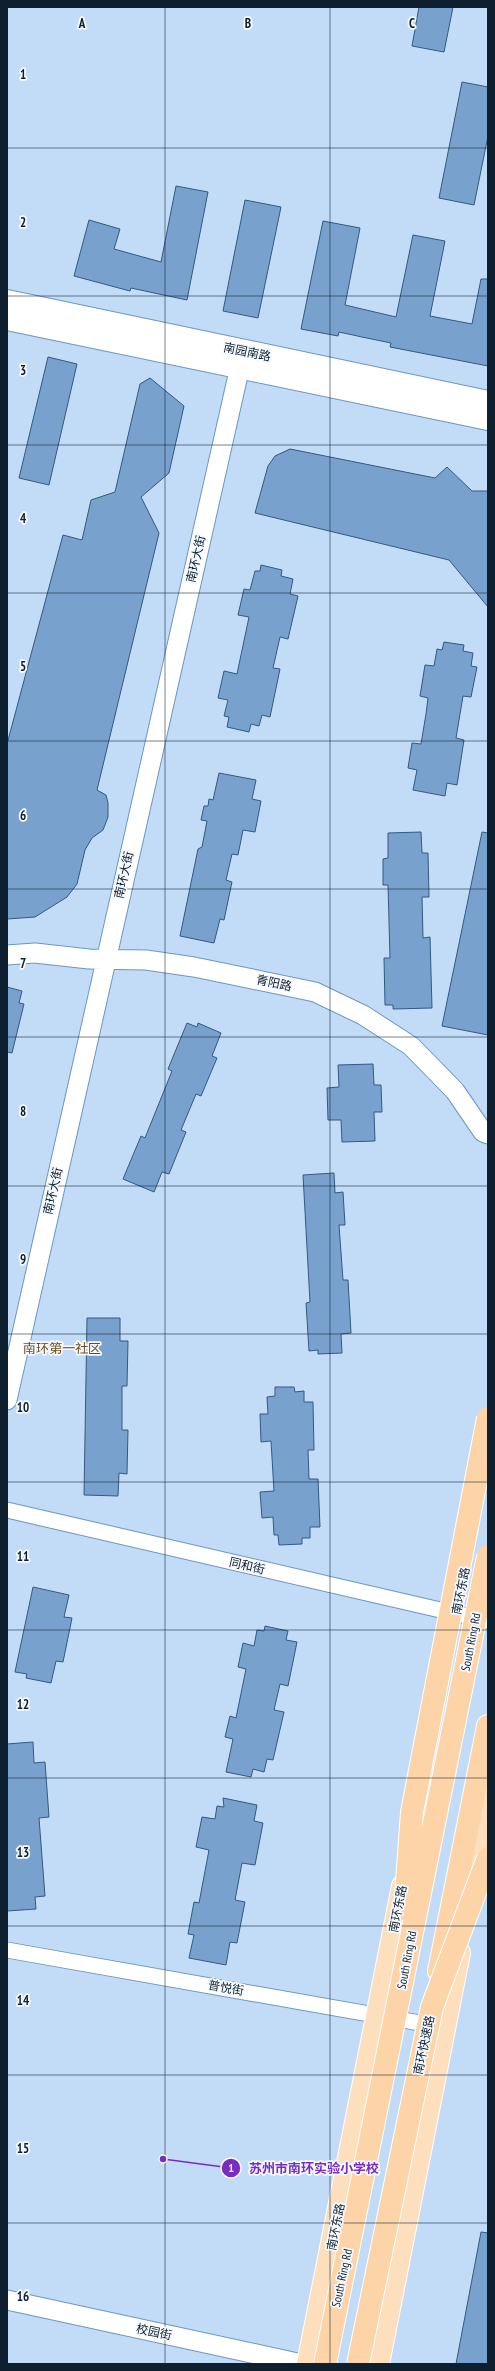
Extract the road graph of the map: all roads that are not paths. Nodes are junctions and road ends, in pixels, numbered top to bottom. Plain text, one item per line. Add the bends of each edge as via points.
1 (7, 301) edge
2 (7, 319) edge
3 (241, 359) junction
4 (488, 402) edge
5 (488, 419) edge
6 (7, 955) edge
7 (105, 960) junction
8 (488, 1134) edge
9 (7, 1400) edge
10 (488, 1418) edge
11 (488, 1454) edge
12 (7, 1510) edge
13 (488, 1556) edge
14 (456, 1615) junction
15 (488, 1621) edge
16 (488, 1726) edge
17 (488, 1801) edge
18 (488, 1858) edge
19 (7, 1950) edge
20 (399, 2000) junction
21 (432, 2007) junction
22 (378, 2014) junction
23 (444, 2027) junction
24 (7, 2300) edge
25 (302, 2364) edge
26 (308, 2364) edge
27 (325, 2364) edge
28 (358, 2364) edge
29 (378, 2364) edge

1 - 3 main road, 南园南路
2 - 3 main road, 南园南路
3 - 4 main road, 南园南路
3 - 5 main road, 南园南路
3 - 7 street, 南环大街
6 - 7 street, 青阳路 via 35,953
7 - 8 street, 青阳路 via 146,960 188,966 314,992 363,1015 411,1046 455,1091 483,1132
7 - 9 street, 南环大街
10 - 20 highway, bridge via 412,1812
11 - 14 main road, 南环东路
12 - 14 street, 同和街
13 - 20 highway, South Ring Rd, bridge
14 - 15 street, 同和街
14 - 22 main road, 南环东路
16 - 21 highway, 南环快速路, bridge
17 - 23 main road
18 - 21 highway, bridge
19 - 22 street, 普悦街
20 - 27 highway, South Ring Rd, bridge
21 - 28 highway, 南环快速路, bridge
22 - 23 street, 普悦街
22 - 26 main road, 南环东路
23 - 29 main road
24 - 25 street, 校园街

